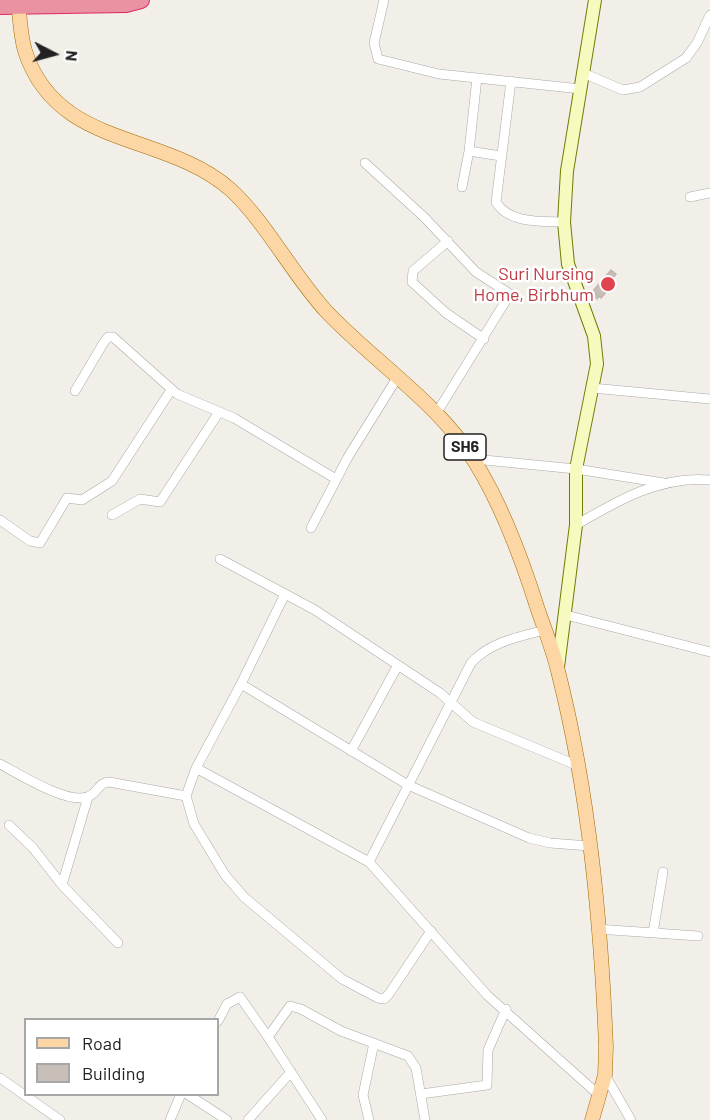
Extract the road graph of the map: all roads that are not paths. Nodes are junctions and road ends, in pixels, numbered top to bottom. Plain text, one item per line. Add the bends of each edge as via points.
1 (141, 0) edge
2 (384, 0) edge
3 (595, 0) edge
4 (19, 3) edge
5 (0, 6) edge
6 (710, 15) edge
7 (584, 73) junction
8 (477, 78) junction
9 (510, 81) junction
10 (581, 89) junction
11 (469, 151) junction
12 (501, 156) junction
13 (364, 164) dead end
14 (462, 187) dead end
15 (710, 193) edge
16 (690, 197) dead end
17 (564, 222) junction
18 (448, 241) junction
19 (484, 339) junction
20 (397, 378) junction
21 (592, 388) junction
22 (171, 390) junction
23 (75, 391) dead end
24 (710, 399) edge
25 (219, 412) junction
26 (436, 414) junction
27 (474, 459) junction
28 (576, 469) junction
29 (336, 479) junction
30 (710, 480) edge
31 (664, 483) junction
32 (112, 515) dead end
33 (0, 520) edge
34 (576, 525) junction
35 (311, 528) dead end
36 (220, 559) dead end
37 (285, 594) junction
38 (566, 615) junction
39 (545, 630) junction
40 (710, 652) edge
41 (398, 665) junction
42 (558, 668) junction
43 (241, 684) junction
44 (449, 701) junction
45 (351, 751) junction
46 (0, 764) edge
47 (576, 765) junction
48 (196, 768) junction
49 (408, 785) junction
50 (186, 796) junction
51 (88, 797) junction
52 (9, 825) dead end
53 (590, 846) junction
54 (369, 862) junction
55 (663, 872) dead end
56 (62, 885) junction
57 (597, 929) junction
58 (430, 931) junction
59 (653, 933) junction
60 (698, 936) dead end
61 (118, 943) dead end
62 (506, 1010) junction
63 (219, 1019) edge
64 (268, 1037) junction
65 (374, 1043) junction
66 (291, 1072) junction
67 (605, 1075) junction
68 (0, 1078) edge
69 (422, 1094) junction
70 (24, 1095) edge
71 (25, 1096) edge
72 (182, 1096) edge
73 (189, 1096) edge
74 (600, 1096) junction
75 (57, 1119) edge
76 (170, 1120) edge
77 (227, 1120) edge
78 (248, 1120) edge
79 (322, 1120) edge
80 (369, 1120) edge
81 (425, 1120) edge
82 (592, 1120) edge
83 (631, 1120) edge

1 - 4 highway via 126,4
2 - 8 street via 374,43 378,59 428,72
3 - 7 main road
4 - 5 highway
4 - 20 main road, SH6 via 21,36 33,71 60,106 96,129 188,163 231,190 305,288
6 - 7 street via 686,58 640,87 623,90
7 - 10 main road
8 - 9 street
8 - 11 street
9 - 10 street
9 - 12 street
10 - 17 main road via 567,171
11 - 12 street
11 - 14 street
12 - 17 street via 496,198 500,208 527,220
13 - 18 street
15 - 16 street
17 - 21 main road via 568,264 594,336 597,364
18 - 19 street via 482,277 510,293
18 - 19 street via 414,271 412,282 446,313
19 - 26 street
20 - 26 main road, SH6
20 - 29 street
21 - 24 street
21 - 28 main road
22 - 23 street via 111,337 104,342
22 - 25 street
22 - 33 street via 112,481 82,500 67,498 40,543
25 - 29 street
25 - 32 street via 160,502 140,499
26 - 27 main road, SH6
27 - 28 street
27 - 39 main road, SH6 via 504,519
28 - 31 street
28 - 34 main road
29 - 35 street
30 - 31 street
31 - 34 street via 612,504
34 - 38 main road
36 - 37 street
37 - 41 street
37 - 43 street
38 - 40 street
38 - 42 main road
39 - 42 main road, SH6
39 - 44 street via 484,650 471,663
41 - 44 street
41 - 45 street
42 - 47 main road, SH6
43 - 45 street
43 - 48 street
44 - 47 street via 473,722
44 - 49 street
45 - 49 street
46 - 51 street via 42,787 78,798
47 - 53 main road, SH6
48 - 50 street
48 - 54 street
49 - 53 street via 529,838
49 - 54 street
50 - 51 street via 110,782 102,783
50 - 58 street via 194,824 225,875 244,897 342,979 384,999
51 - 56 street
52 - 56 street
53 - 57 main road, SH6
54 - 58 street
55 - 59 street
56 - 61 street
57 - 59 street
57 - 67 main road, SH6
58 - 62 street
59 - 60 street
62 - 69 street via 488,1050 487,1084
62 - 74 street
63 - 64 street via 227,1004 240,997
64 - 65 street via 290,1006
64 - 66 street
65 - 69 street via 408,1056 416,1068
65 - 80 street via 363,1095
66 - 78 street
66 - 79 street
67 - 74 main road, SH6
67 - 83 street
68 - 70 street
69 - 81 street
71 - 75 street
72 - 76 street
73 - 77 street
74 - 82 main road, SH6

